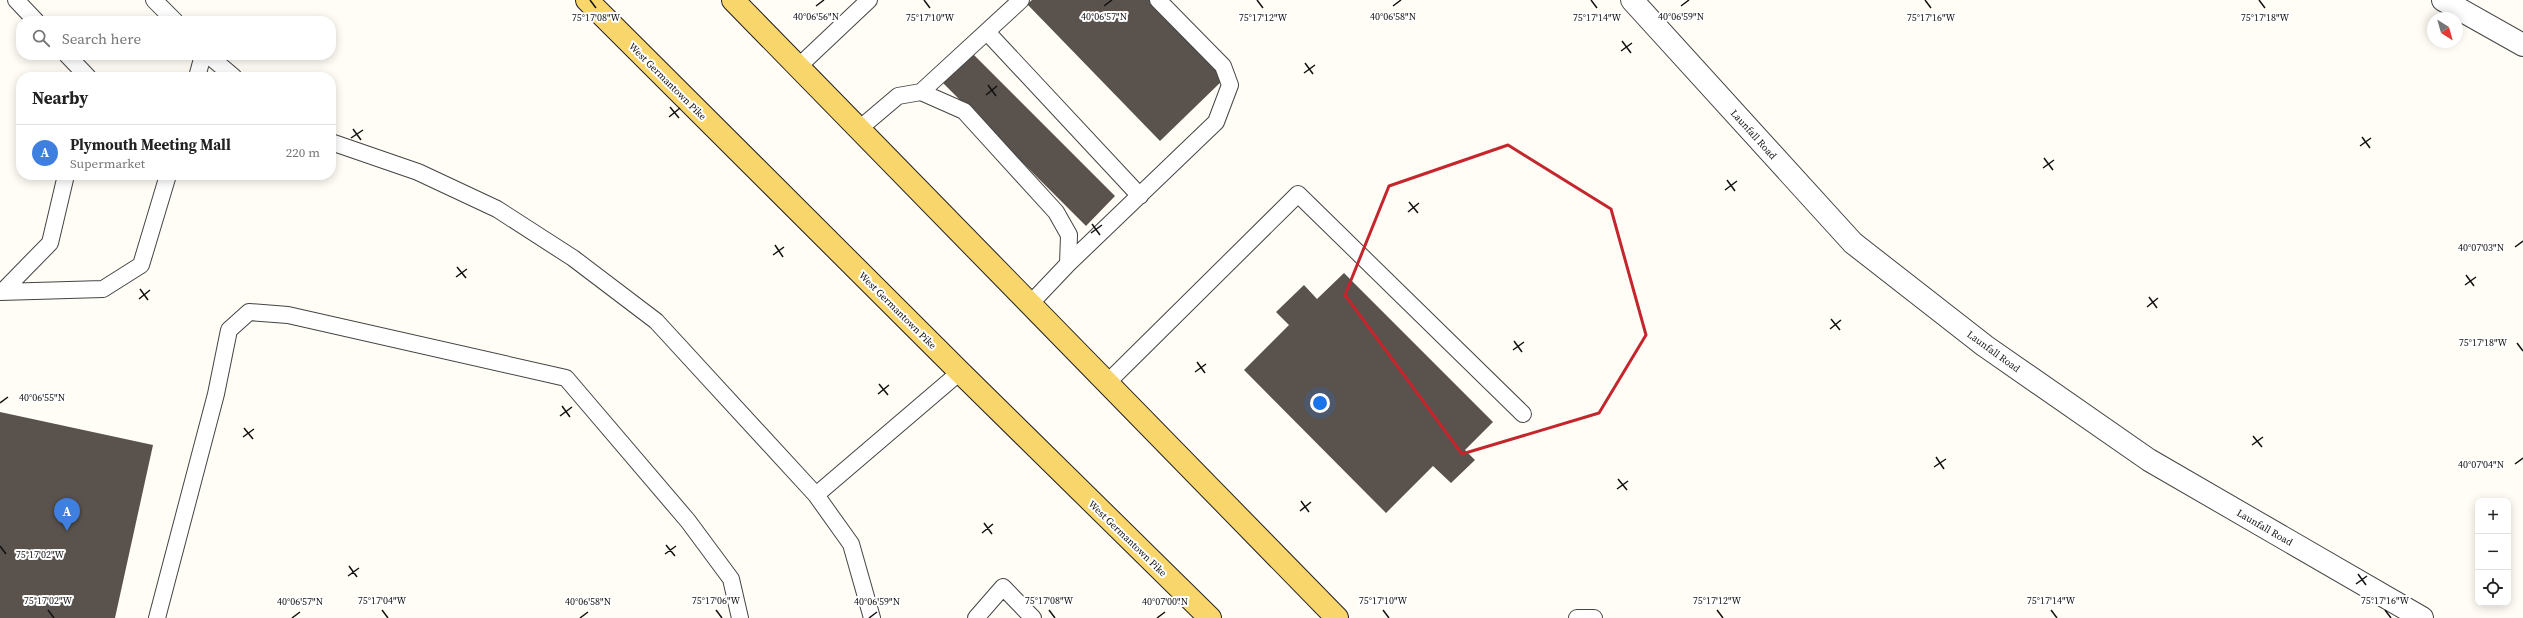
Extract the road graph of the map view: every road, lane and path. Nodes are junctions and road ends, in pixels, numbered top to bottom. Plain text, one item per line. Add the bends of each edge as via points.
1 (16, 0) edge
2 (587, 0) edge
3 (733, 0) edge
4 (869, 0) edge
5 (1022, 0) edge
6 (1158, 0) edge
7 (1632, 0) edge
8 (2443, 0) edge
9 (161, 2) edge
10 (31, 16) edge
11 (171, 16) edge
12 (987, 32) junction
13 (2523, 46) edge
14 (72, 60) edge
15 (202, 60) edge
16 (214, 60) edge
17 (798, 67) junction
18 (83, 72) edge
19 (198, 72) edge
20 (228, 72) edge
21 (921, 92) junction
22 (859, 129) junction
23 (336, 144) edge
24 (65, 180) edge
25 (166, 180) edge
26 (1140, 196) junction
27 (1068, 264) junction
28 (2, 291) edge
29 (1030, 304) junction
30 (960, 372) junction
31 (1107, 383) junction
32 (1523, 414) dead end
33 (816, 495) junction
34 (157, 618) edge
35 (740, 618) edge
36 (872, 618) edge
37 (976, 618) edge
38 (1033, 618) edge
39 (1210, 618) edge
40 (1337, 618) edge
41 (1577, 618) edge
42 (1594, 618) edge
43 (2422, 618) edge

1 - 10 lane
2 - 30 main road, West Germantown Pike
3 - 17 main road
4 - 17 lane
5 - 12 lane
6 - 26 lane via 1223,66 1230,85 1216,122
7 - 43 street, Launfall Road via 1848,237 1866,253 1985,346 2149,460
8 - 13 street
9 - 11 lane
12 - 21 lane
12 - 26 lane
14 - 18 lane
15 - 19 lane
16 - 20 lane
17 - 22 main road
21 - 22 lane via 898,96
21 - 27 lane via 964,111 1056,212 1070,235
22 - 29 main road
23 - 33 lane via 418,172 496,209 573,258 656,321
24 - 28 lane via 50,243
25 - 28 lane via 141,265 103,290
26 - 27 lane
27 - 29 lane
29 - 31 main road
30 - 33 lane
30 - 39 main road, West Germantown Pike
31 - 32 lane via 1298,194
31 - 40 main road
33 - 36 lane via 851,544
34 - 35 lane via 216,394 229,330 249,312 288,315 566,378 688,521 731,579
37 - 38 lane via 1003,587
41 - 42 lane

